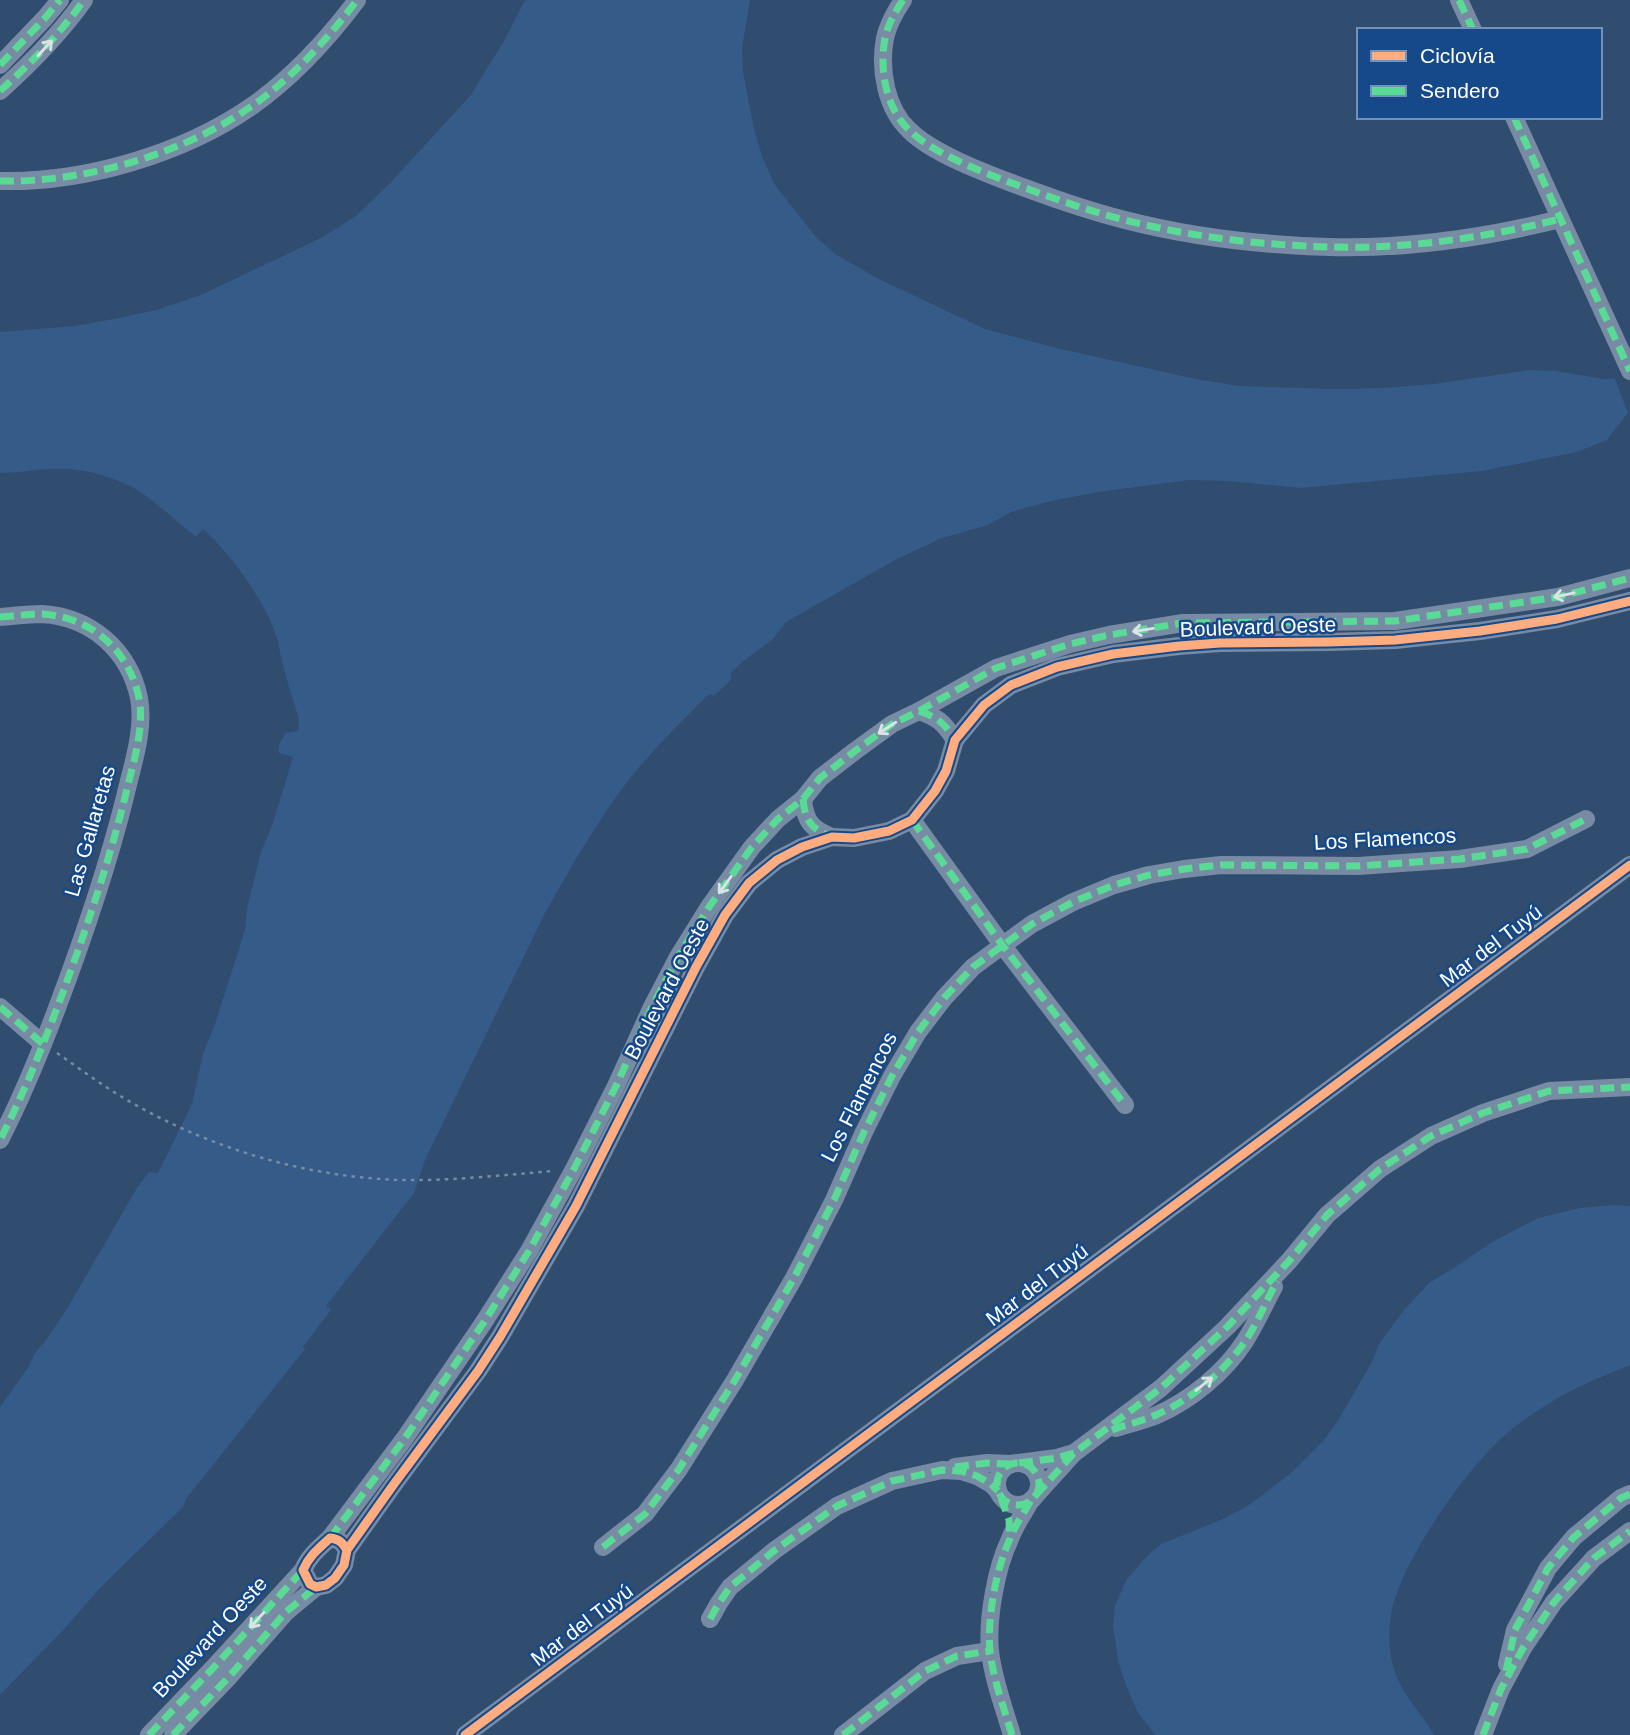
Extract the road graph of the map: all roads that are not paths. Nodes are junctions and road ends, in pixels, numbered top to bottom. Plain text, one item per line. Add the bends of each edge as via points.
1 (60, 0) edge
2 (85, 0) edge
3 (357, 0) edge
4 (903, 0) edge
5 (1459, 0) edge
6 (1472, 28) edge
7 (0, 65) edge
8 (0, 91) edge
9 (1515, 119) edge
10 (0, 181) edge
11 (1560, 219) junction
12 (1630, 371) edge
13 (1630, 578) edge
14 (1630, 601) edge
15 (0, 617) edge
16 (1395, 621) junction
17 (1109, 635) junction
18 (1395, 640) junction
19 (1113, 654) junction
20 (919, 711) junction
21 (955, 740) junction
22 (803, 799) junction
23 (1586, 819) dead end
24 (912, 820) junction
25 (832, 837) junction
26 (1630, 865) edge
27 (1003, 946) junction
28 (678, 957) junction
29 (696, 967) junction
30 (0, 1007) edge
31 (43, 1044) junction
32 (1630, 1087) edge
33 (1125, 1105) dead end
34 (0, 1140) edge
35 (559, 1196) junction
36 (576, 1206) junction
37 (1289, 1261) junction
38 (1227, 1327) junction
39 (1245, 1341) junction
40 (1161, 1388) junction
41 (1175, 1405) junction
42 (1099, 1434) junction
43 (405, 1438) junction
44 (418, 1451) junction
45 (1073, 1453) junction
46 (1014, 1464) junction
47 (942, 1470) junction
48 (999, 1494) junction
49 (1630, 1494) edge
50 (1033, 1498) junction
51 (1630, 1531) edge
52 (330, 1538) junction
53 (1010, 1538) junction
54 (603, 1547) dead end
55 (347, 1550) junction
56 (303, 1570) junction
57 (316, 1587) junction
58 (1534, 1592) junction
59 (1554, 1602) junction
60 (710, 1619) dead end
61 (990, 1651) junction
62 (221, 1672) junction
63 (1502, 1689) junction
64 (149, 1735) edge
65 (173, 1735) edge
66 (465, 1735) edge
67 (843, 1735) edge
68 (1012, 1735) edge
69 (1483, 1735) edge

1 - 7 street
8 -> 2 street via 40,54
3 - 10 street via 281,83 252,106 195,138 126,164 55,178
4 - 11 street via 892,16 883,62 894,110 910,131 989,174 1062,202 1193,234 1330,247 1484,236
5 - 6 street
9 - 11 street
11 - 12 street
13 -> 16 street, Boulevard Oeste via 1558,597
14 - 18 street, Boulevard Oeste via 1557,619
15 - 31 street, Las Gallaretas via 42,614 80,622 97,632 113,646 133,678 141,717 112,846
16 -> 17 street, Boulevard Oeste via 1183,624
16 - 18 street
17 - 19 street
17 - 20 street, Boulevard Oeste via 996,668
18 - 19 street, Boulevard Oeste via 1220,643
19 - 21 street, Boulevard Oeste via 1057,667 1011,685 984,705
20 - 21 street via 944,724
20 -> 22 street, Boulevard Oeste via 855,751 820,778
21 - 24 street, Boulevard Oeste via 946,771
22 - 25 street via 804,813 817,830
22 -> 28 street, Boulevard Oeste via 752,847
23 - 27 street, Los Flamencos via 1527,849 1460,859 1358,866 1221,865 1149,876 1073,902
24 - 25 street, Boulevard Oeste via 889,831
24 - 27 street
25 - 29 street, Boulevard Oeste via 777,860 749,883
26 - 66 street, Mar del Tuyú
27 - 33 street
27 - 54 street, Los Flamencos via 973,967 918,1032 886,1087 794,1278 735,1380 680,1469 645,1514
28 - 29 street
28 - 35 street, Boulevard Oeste
29 - 36 street, Boulevard Oeste
30 - 31 street
31 - 34 street, Las Gallaretas
32 - 37 street via 1549,1091 1431,1136 1380,1169 1328,1215
35 - 36 street
35 - 43 street, Boulevard Oeste via 484,1322
36 - 44 street, Boulevard Oeste via 500,1337
37 - 38 street
37 - 39 street
38 - 39 street
38 - 40 street
41 -> 39 street via 1205,1385
40 - 41 street
40 - 42 street
41 - 42 street
42 - 45 street
43 - 44 street
43 - 52 street, Boulevard Oeste
44 - 55 street, Boulevard Oeste
45 - 46 street
45 - 50 street
46 - 47 street
46 - 48 street via 1000,1472
46 - 50 street via 1036,1474
47 - 48 street via 977,1476
47 - 60 street via 892,1481 837,1506 730,1587
48 - 50 street via 1005,1502 1018,1505
48 - 53 street
49 - 58 street via 1574,1537
50 - 53 street
51 - 59 street via 1594,1558
52 - 55 street
52 - 56 street
53 - 61 street via 990,1620
55 - 57 street via 335,1578
56 - 57 street
56 -> 62 street, Boulevard Oeste
57 - 62 street, Boulevard Oeste
58 - 59 street
58 - 63 street via 1515,1630
59 - 63 street
61 - 67 street via 957,1656 925,1671
61 - 68 street
62 - 64 street, Boulevard Oeste
62 - 65 street, Boulevard Oeste
63 - 69 street

